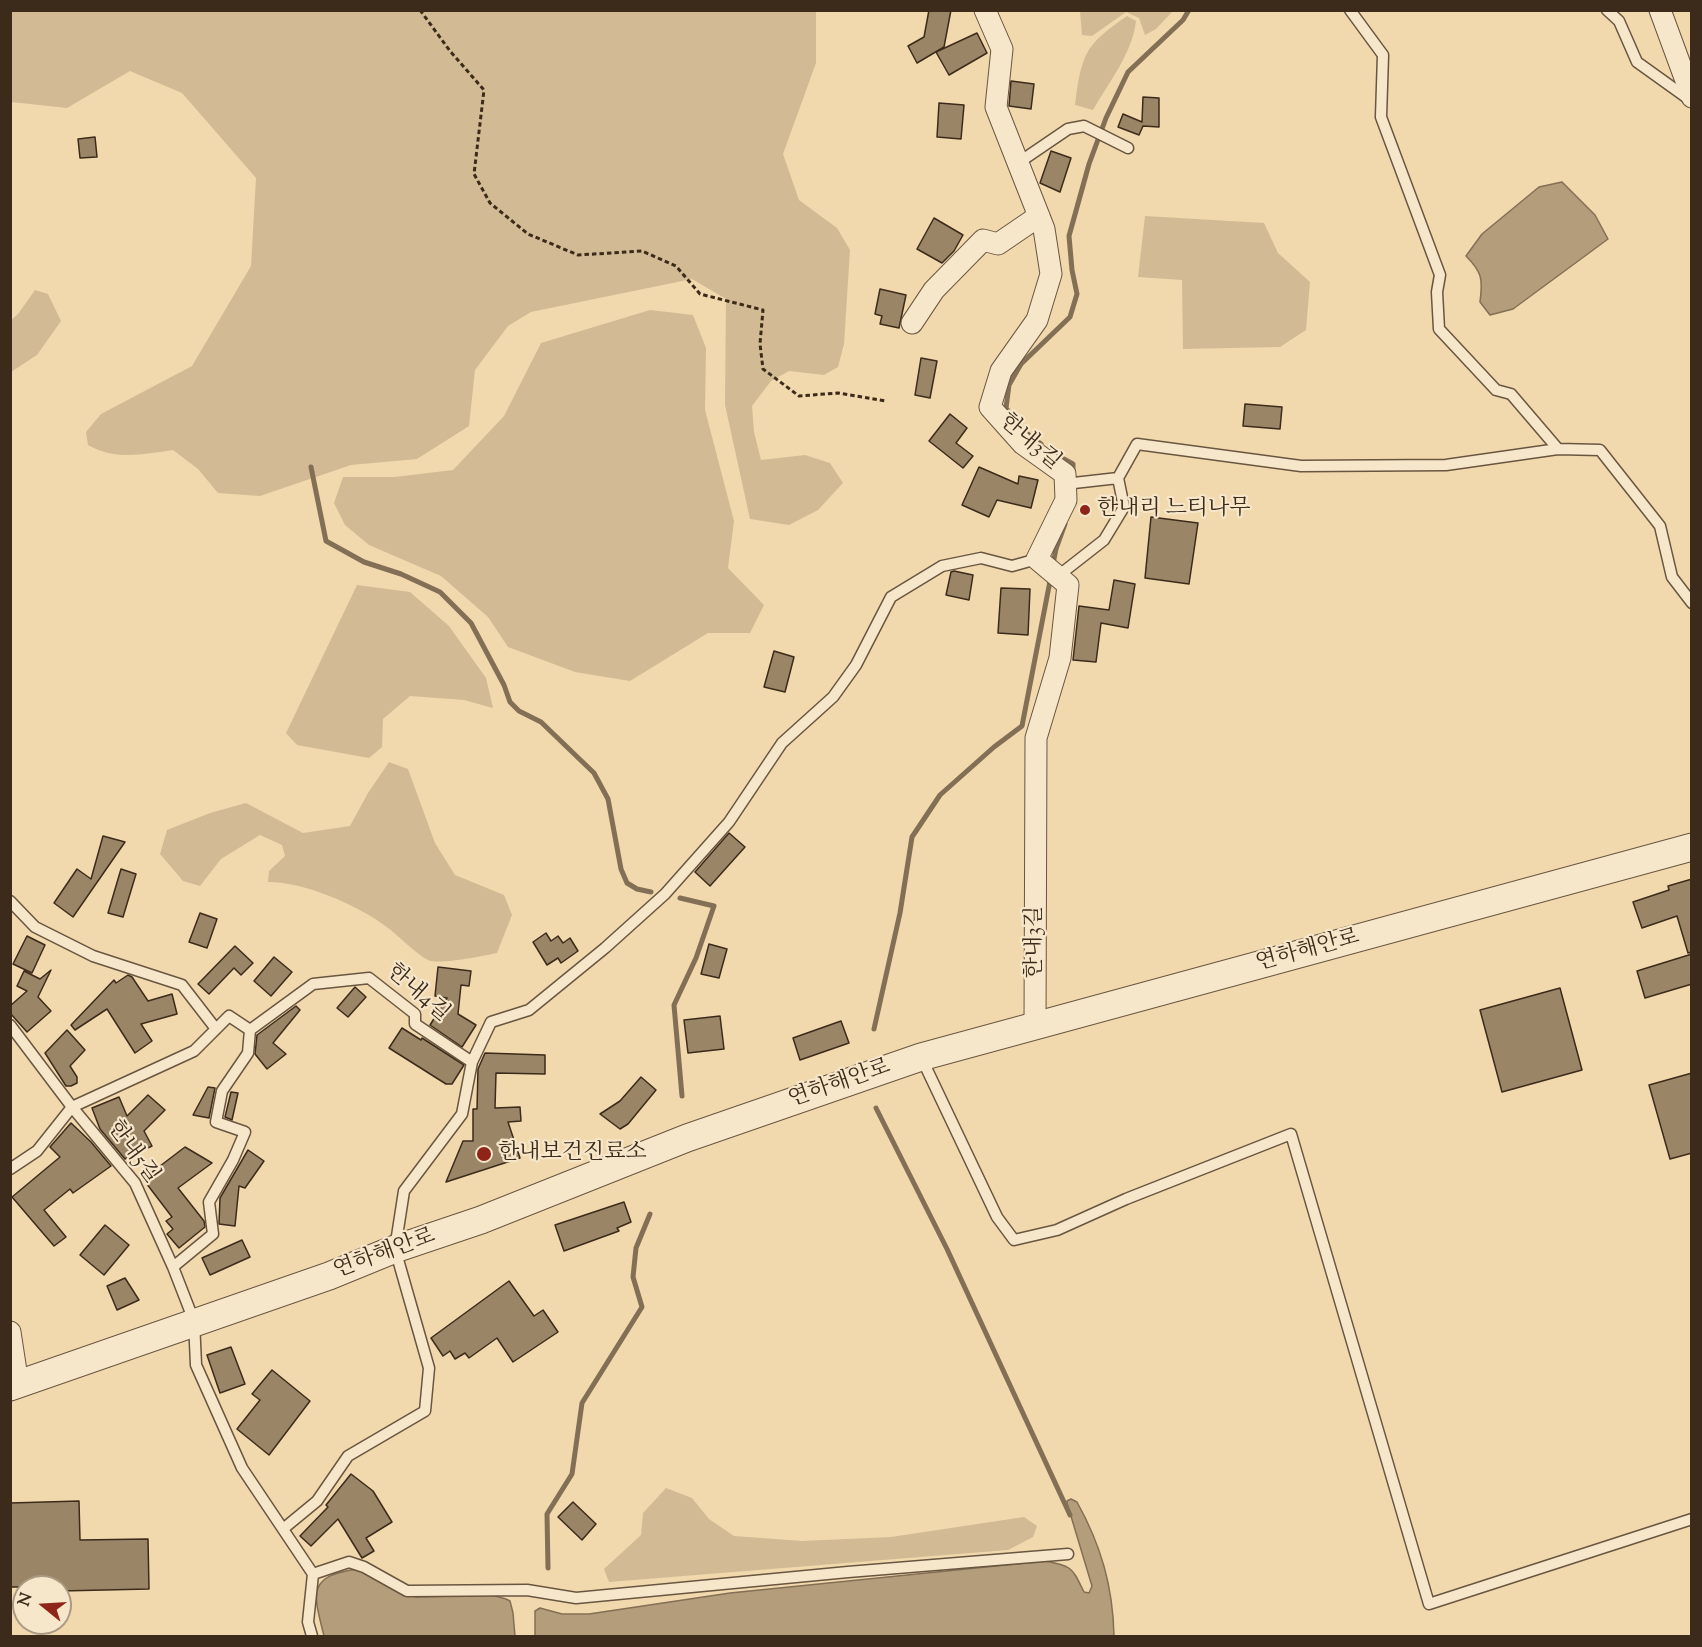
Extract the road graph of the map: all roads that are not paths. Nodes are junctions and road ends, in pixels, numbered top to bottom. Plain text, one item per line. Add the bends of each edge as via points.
1 (985, 10) edge
2 (1350, 10) edge
3 (1607, 10) edge
4 (1660, 10) edge
5 (1692, 99) edge
6 (1128, 148) dead end
7 (1018, 163) junction
8 (1039, 216) junction
9 (912, 323) dead end
10 (1558, 449) junction
11 (1118, 478) junction
12 (1065, 484) junction
13 (1037, 559) junction
14 (1058, 576) junction
15 (1692, 603) edge
16 (1692, 848) edge
17 (10, 901) edge
18 (10, 1025) edge
19 (1035, 1025) junction
20 (216, 1029) junction
21 (250, 1030) junction
22 (921, 1057) junction
23 (472, 1062) junction
24 (72, 1107) junction
25 (10, 1169) edge
26 (395, 1249) junction
27 (173, 1267) junction
28 (194, 1321) junction
29 (10, 1332) edge
30 (14, 1386) edge
31 (1692, 1519) edge
32 (283, 1529) junction
33 (1068, 1554) dead end
34 (314, 1574) junction
35 (312, 1636) edge

1 - 7 street, 한내3길 via 1002,49 996,107
2 - 10 lane via 1383,55 1381,117 1440,274 1439,329 1496,390 1511,393
3 - 5 lane via 1619,21 1637,62
4 - 5 street
6 - 7 lane via 1084,126 1068,129
7 - 8 street, 한내3길
8 - 9 street via 998,244 983,240 934,290
8 - 12 street, 한내3길 via 1051,274 1037,320 1001,371 990,407 1023,444 1065,474
10 - 11 lane via 1446,465 1301,466 1137,444
10 - 15 lane via 1600,450 1660,526 1672,577
11 - 12 lane
11 - 14 lane via 1125,507 1104,540
12 - 13 street, 한내3길 via 1066,500
13 - 14 street
13 - 23 lane via 1012,566 981,558 942,566 891,597 856,665 833,697 782,743 729,822 665,894 530,1010 491,1022
14 - 19 street, 한내3길 via 1068,585 1060,658 1036,738
16 - 19 street, 연하해안로
17 - 20 lane via 34,927 93,956 182,985
18 - 24 lane, 한내5길
19 - 22 street, 연하해안로
20 - 21 lane via 229,1016
20 - 24 lane via 194,1051
21 - 23 lane, 한내4길 via 313,984 369,978 415,1014 415,1024
21 - 27 lane via 248,1053 222,1091 216,1122 245,1132 209,1202 213,1234
22 - 26 street, 연하해안로 via 687,1138 481,1220
22 - 31 lane via 997,1217 1014,1240 1057,1230 1291,1134 1429,1604
23 - 26 lane via 462,1114 404,1191
24 - 25 lane via 37,1151
24 - 27 lane, 한내5길 via 135,1184
26 - 28 street, 연하해안로
26 - 32 lane via 429,1368 425,1411 348,1456 317,1501
27 - 28 lane, 한내5길
28 - 30 street, 연하해안로
28 - 32 lane, 한내5길 via 196,1365 242,1468
29 - 30 street
32 - 34 lane, 한내5길
33 - 34 lane via 576,1598 527,1590 407,1591 349,1562
34 - 35 lane via 308,1622

